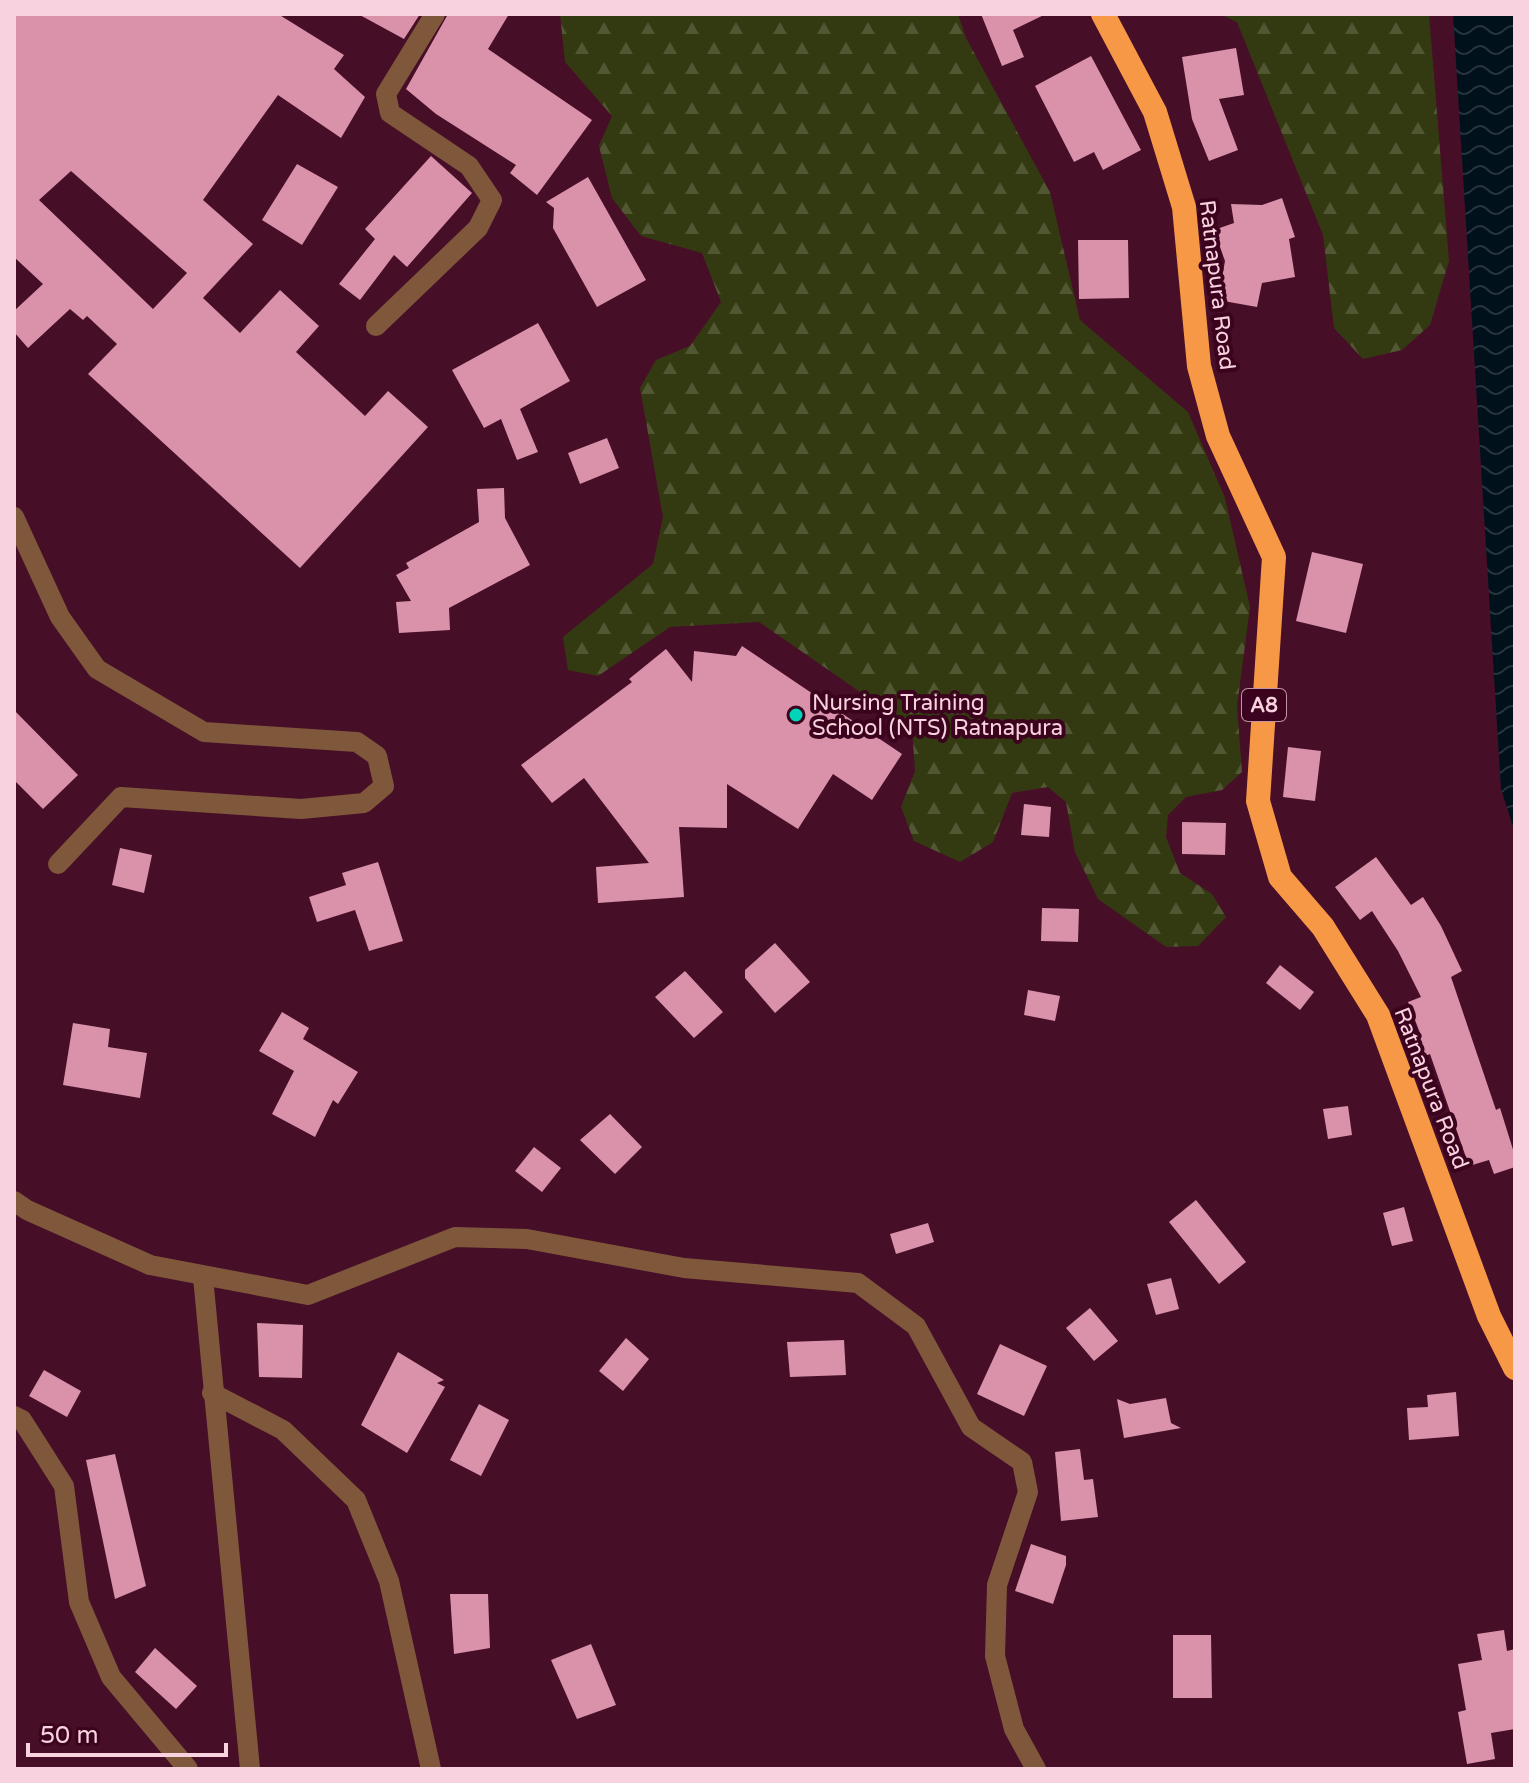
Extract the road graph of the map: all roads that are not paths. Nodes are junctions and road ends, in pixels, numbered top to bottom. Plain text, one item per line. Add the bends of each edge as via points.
1 (435, 14) edge
2 (1103, 14) edge
3 (376, 326) dead end
4 (14, 517) edge
5 (58, 864) dead end
6 (14, 1201) edge
7 (203, 1277) junction
8 (1515, 1368) edge
9 (212, 1393) junction
10 (14, 1416) edge
11 (188, 1769) edge
12 (250, 1769) edge
13 (431, 1769) edge
14 (1036, 1769) edge

1 - 3 street via 386,94 390,113 469,166 492,200 478,228
2 - 8 highway, Ratnapura Road / A8 via 1155,112 1184,207 1199,366 1218,436 1274,557 1258,801 1280,877 1323,927 1378,1015 1489,1316
4 - 5 street via 60,617 97,669 204,732 357,742 377,756 384,786 364,803 301,809 121,797
6 - 7 street via 150,1265
7 - 9 street
7 - 14 street via 308,1295 455,1237 527,1239 684,1268 858,1283 916,1326 971,1427 1022,1462 1028,1492 997,1585 995,1656 1014,1729
9 - 12 street
9 - 13 street via 283,1430 356,1500 389,1581
10 - 11 street via 22,1420 64,1486 79,1602 111,1677

